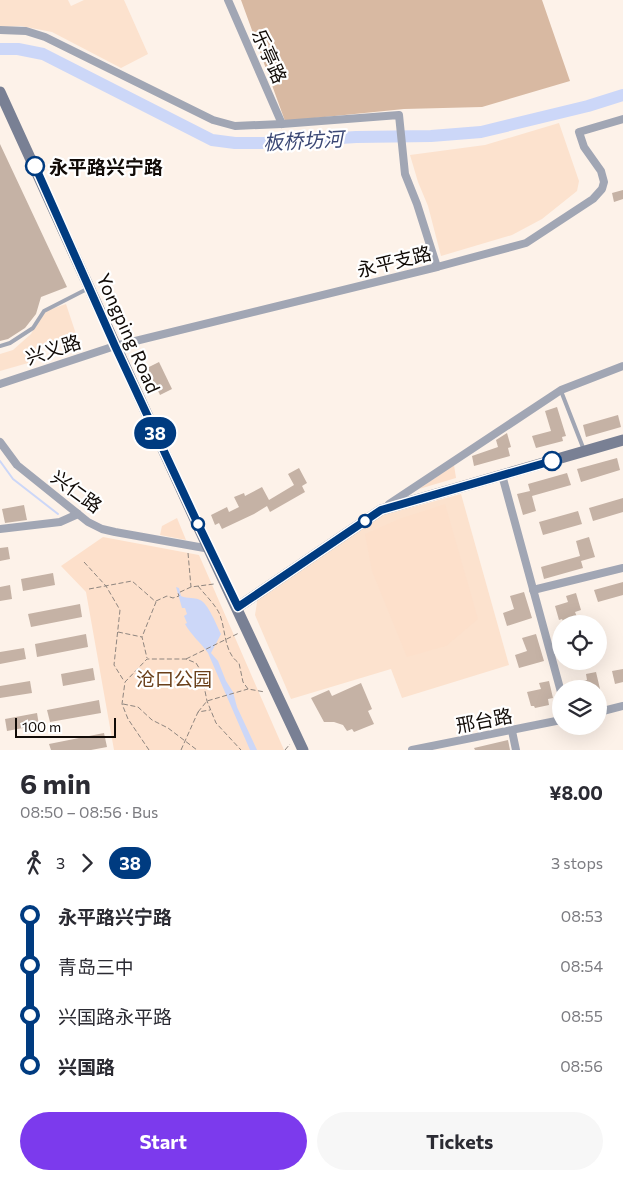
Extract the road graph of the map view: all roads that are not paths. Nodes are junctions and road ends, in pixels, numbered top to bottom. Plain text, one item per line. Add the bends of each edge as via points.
1 (228, 0) edge
2 (0, 30) edge
3 (0, 92) edge
4 (623, 119) edge
5 (282, 124) junction
6 (436, 267) junction
7 (89, 288) junction
8 (0, 346) edge
9 (115, 346) junction
10 (623, 366) edge
11 (0, 384) edge
12 (561, 390) junction
13 (623, 440) edge
14 (0, 442) edge
15 (585, 452) junction
16 (502, 476) junction
17 (381, 510) junction
18 (78, 514) junction
19 (0, 529) edge
20 (210, 549) junction
21 (623, 568) edge
22 (532, 590) junction
23 (238, 607) junction
24 (558, 680) edge
25 (623, 706) edge
26 (607, 710) edge
27 (552, 722) edge
28 (512, 731) junction
29 (441, 747) edge
30 (304, 750) edge
31 (412, 750) edge
32 (516, 750) edge

1 - 5 street, 乐亭路
2 - 5 street via 26,31 45,37 213,120 235,126
3 - 7 main road, Yongping Road
4 - 6 street, 永平支路 via 579,132 604,182 593,199 526,243
5 - 6 street via 399,115 405,174
6 - 9 street, 永平支路
7 - 8 lane via 44,311 33,328
7 - 9 main road, Yongping Road
9 - 11 street, 兴义路
9 - 20 main road, Yongping Road
10 - 12 street
12 - 15 lane
12 - 17 street
13 - 15 main road
14 - 18 street, 兴仁路 via 18,465
15 - 16 main road
16 - 17 main road
16 - 22 street
17 - 23 main road
18 - 19 street via 60,522
18 - 20 street, 兴仁路 via 102,529
20 - 23 main road, Yongping Road
21 - 22 street
22 - 24 street
23 - 30 main road, Yongping Road
25 - 26 street
27 - 28 street, 邢台路
28 - 29 street, 邢台路
28 - 32 street
29 - 31 street, 邢台路

